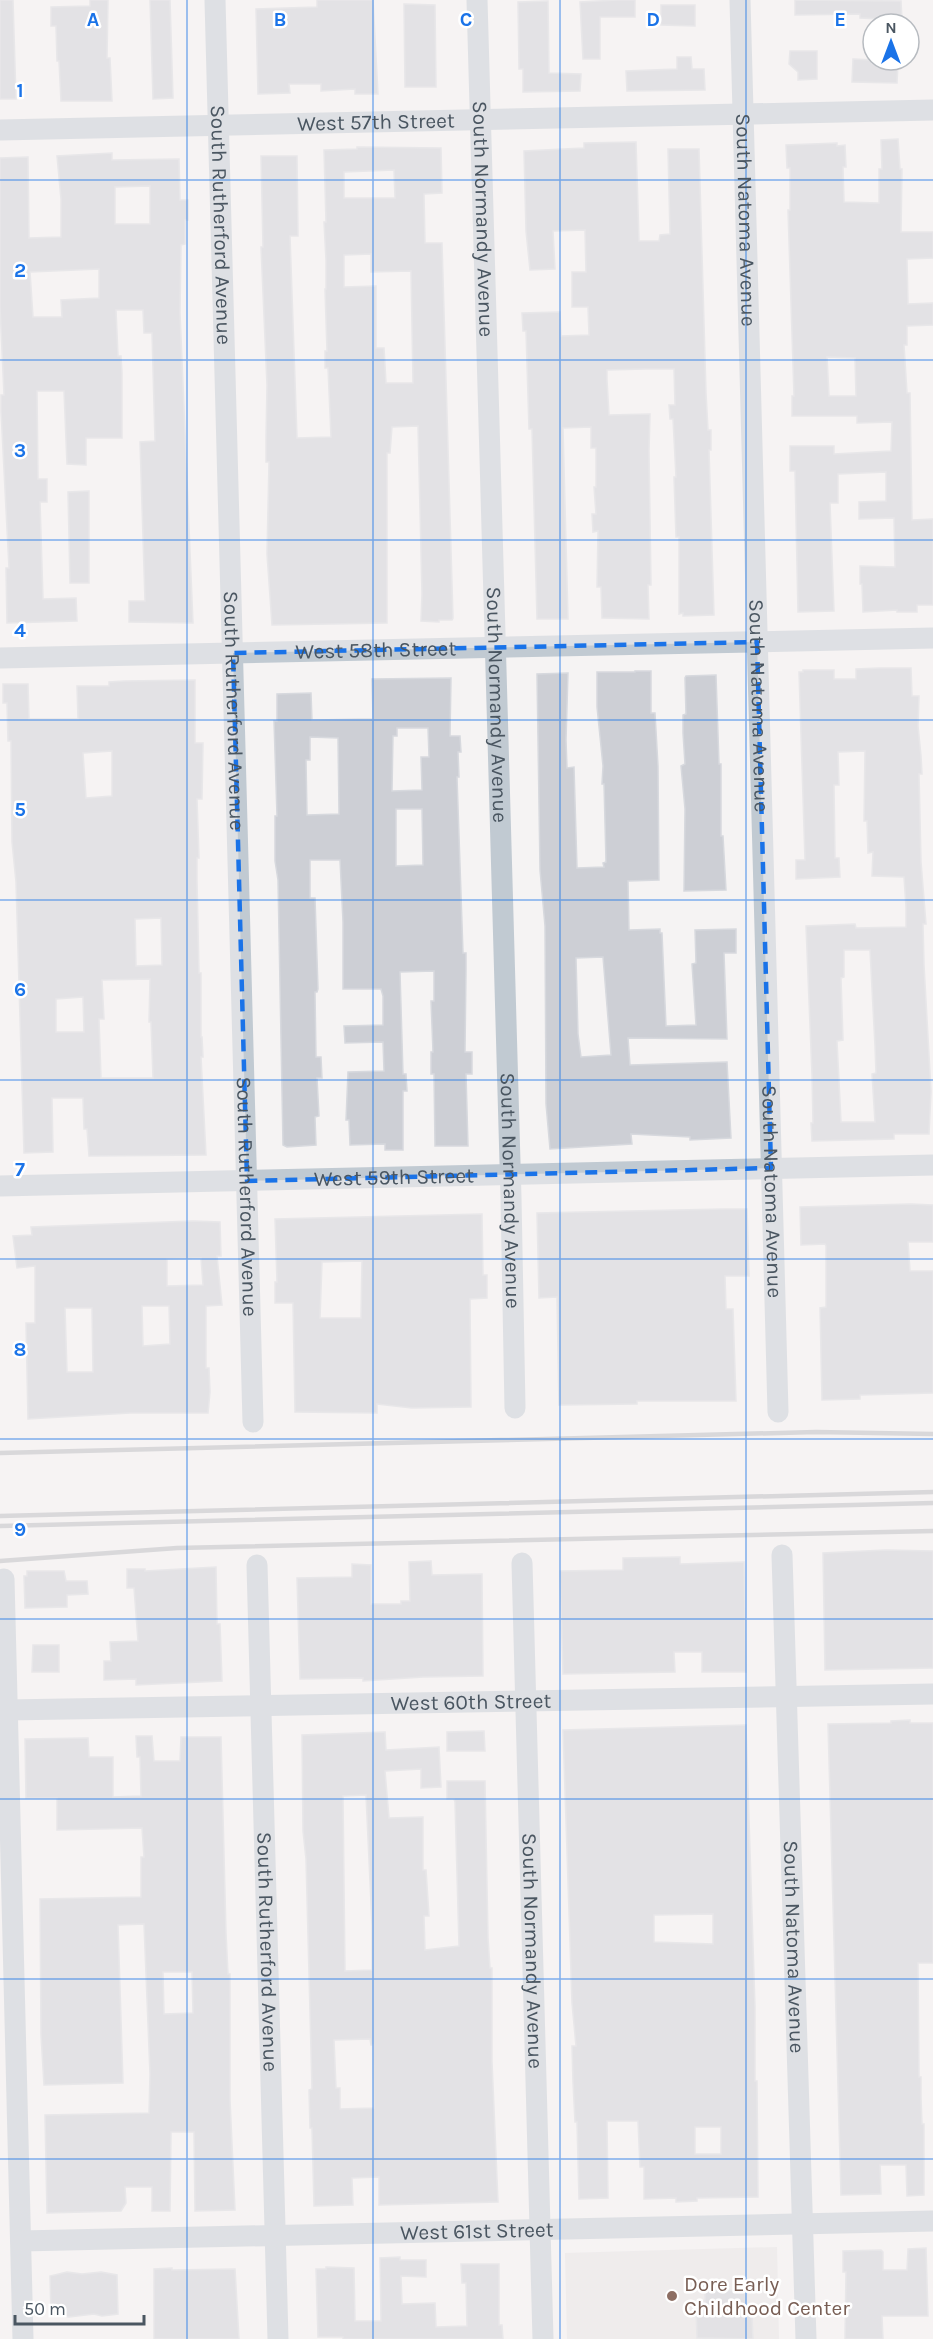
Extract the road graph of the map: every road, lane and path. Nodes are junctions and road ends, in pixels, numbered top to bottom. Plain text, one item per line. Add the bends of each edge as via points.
1 (214, 0) edge
2 (477, 0) edge
3 (740, 0) edge
4 (933, 110) edge
5 (743, 115) junction
6 (481, 120) junction
7 (218, 126) junction
8 (0, 130) edge
9 (933, 638) edge
10 (757, 642) junction
11 (496, 647) junction
12 (232, 652) junction
13 (0, 658) edge
14 (933, 1165) edge
15 (771, 1168) junction
16 (511, 1174) junction
17 (247, 1181) junction
18 (0, 1186) edge
19 (514, 1408) dead end
20 (777, 1412) dead end
21 (254, 1422) dead end
22 (782, 1555) dead end
23 (522, 1563) dead end
24 (257, 1565) dead end
25 (4, 1579) dead end
26 (933, 1694) edge
27 (786, 1697) junction
28 (525, 1701) junction
29 (261, 1706) junction
30 (7, 1710) junction
31 (933, 2221) edge
32 (803, 2223) junction
33 (540, 2229) junction
34 (274, 2235) junction
35 (21, 2241) junction
36 (23, 2339) edge
37 (278, 2339) edge
38 (543, 2339) edge
39 (806, 2339) edge

1 - 7 street, South Rutherford Avenue
2 - 6 street, South Normandy Avenue
3 - 5 street, South Natoma Avenue
4 - 5 street, West 57th Street
5 - 6 street, West 57th Street
5 - 10 street, South Natoma Avenue
6 - 7 street, West 57th Street
6 - 11 street, South Normandy Avenue
7 - 8 street, West 57th Street
7 - 12 street, South Rutherford Avenue
9 - 10 street, West 58th Street
10 - 11 street, West 58th Street
10 - 15 street, South Natoma Avenue
11 - 12 street, West 58th Street
11 - 16 street, South Normandy Avenue
12 - 13 street, West 58th Street
12 - 17 street, South Rutherford Avenue
14 - 15 street, West 59th Street
15 - 16 street, West 59th Street
15 - 20 street, South Natoma Avenue
16 - 17 street, West 59th Street
16 - 19 street, South Normandy Avenue
17 - 18 street, West 59th Street
17 - 21 street, South Rutherford Avenue
22 - 27 street, South Natoma Avenue
23 - 28 street, South Normandy Avenue
24 - 29 street, South Rutherford Avenue
25 - 30 street
26 - 27 street, West 60th Street
27 - 28 street, West 60th Street
27 - 32 street, South Natoma Avenue
28 - 29 street, West 60th Street
28 - 33 street, South Normandy Avenue
29 - 30 street, West 60th Street
29 - 34 street, South Rutherford Avenue
30 - 35 street
31 - 32 street, West 61st Street
32 - 33 street, West 61st Street
32 - 39 street, South Natoma Avenue
33 - 34 street, West 61st Street
33 - 38 street, South Normandy Avenue
34 - 35 street, West 61st Street
34 - 37 street, South Rutherford Avenue
35 - 36 street

